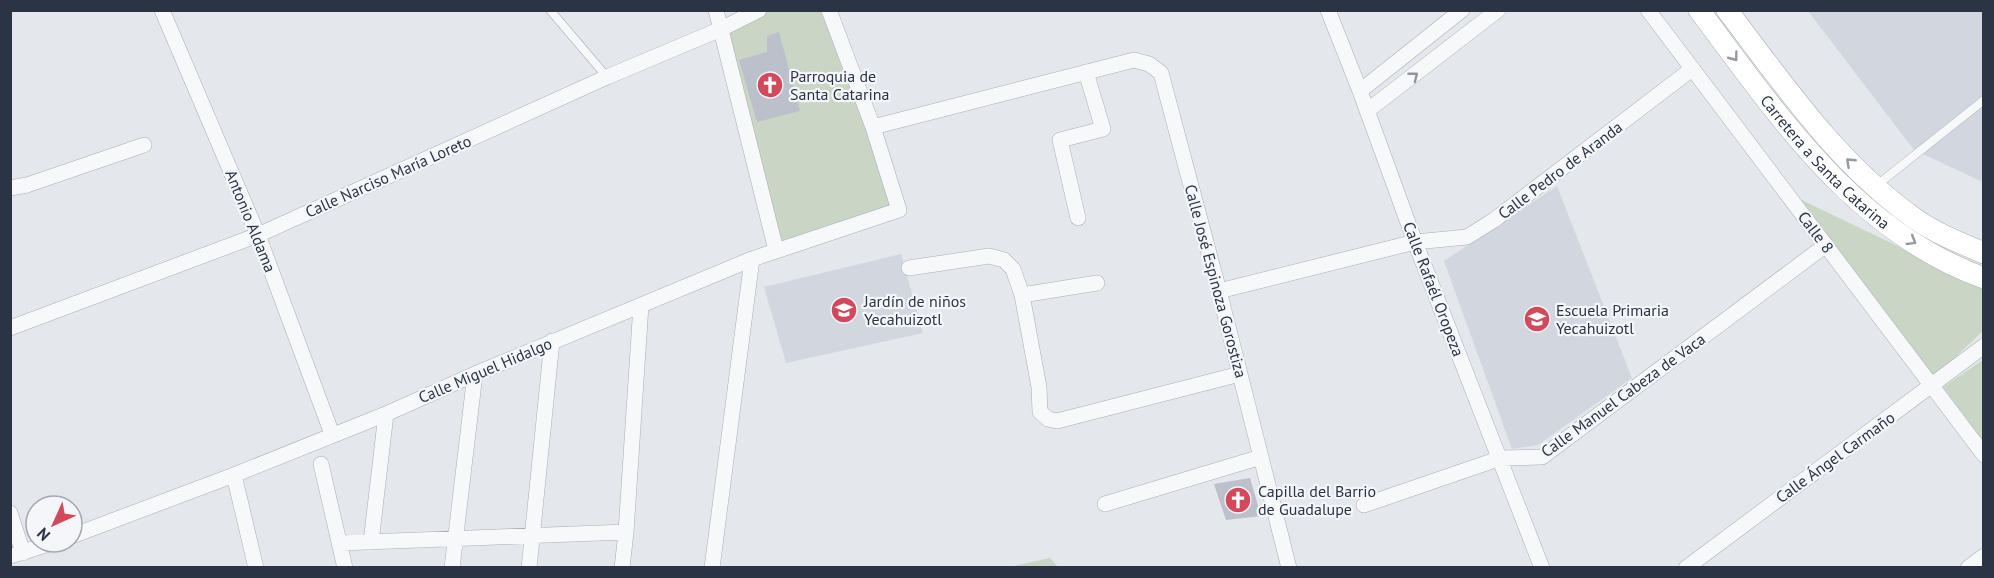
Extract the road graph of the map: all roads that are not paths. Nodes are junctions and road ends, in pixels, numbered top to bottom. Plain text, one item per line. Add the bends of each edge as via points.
1 (162, 10) edge
2 (550, 10) edge
3 (716, 10) edge
4 (759, 10) edge
5 (830, 10) edge
6 (1328, 10) edge
7 (1462, 10) edge
8 (1498, 10) edge
9 (1648, 10) edge
10 (1699, 10) edge
11 (1727, 10) edge
12 (721, 29) junction
13 (1692, 69) junction
14 (1086, 72) junction
15 (607, 77) junction
16 (1360, 91) junction
17 (1983, 100) edge
18 (1367, 111) junction
19 (873, 127) junction
20 (144, 146) dead end
21 (1876, 186) junction
22 (10, 188) edge
23 (1078, 218) dead end
24 (258, 235) junction
25 (1415, 242) junction
26 (1826, 245) junction
27 (776, 250) junction
28 (1983, 254) edge
29 (752, 259) junction
30 (909, 268) dead end
31 (1983, 278) edge
32 (1097, 283) dead end
33 (1219, 291) junction
34 (1022, 295) junction
35 (641, 305) junction
36 (10, 328) edge
37 (552, 341) junction
38 (1983, 346) edge
39 (475, 374) junction
40 (1240, 374) junction
41 (1932, 386) junction
42 (386, 414) junction
43 (332, 434) junction
44 (1983, 454) edge
45 (1261, 457) junction
46 (1501, 458) junction
47 (321, 464) dead end
48 (234, 475) junction
49 (1105, 504) dead end
50 (1364, 505) dead end
51 (10, 513) edge
52 (84, 531) edge
53 (626, 532) junction
54 (531, 536) junction
55 (456, 539) junction
56 (370, 542) junction
57 (340, 543) junction
58 (17, 554) edge
59 (1983, 556) edge
60 (256, 567) edge
61 (345, 567) edge
62 (452, 567) edge
63 (529, 567) edge
64 (622, 567) edge
65 (712, 567) edge
66 (1289, 567) edge
67 (1542, 567) edge
68 (1686, 567) edge
69 (1968, 567) edge

1 - 24 street, Antonio Aldama
2 - 15 lane
3 - 12 street
4 - 12 street, Calle Narciso María Loreto
5 - 19 street
6 - 16 street, Calle Rafaél Oropeza
7 - 16 street
18 -> 8 street
9 - 13 street, Calle 8
10 -> 31 main road, Carretera a Santa Catarina via 1795,137 1843,188 1904,236
21 -> 11 main road, Carretera a Santa Catarina via 1812,123
12 - 15 street, Calle Narciso María Loreto
12 - 27 street
13 - 25 street, Calle Pedro de Aranda via 1467,237
13 - 26 street, Calle 8
14 - 19 street, Calle José Espinoza Gorostiza
14 - 23 street via 1103,129 1060,140
14 - 33 street, Calle José Espinoza Gorostiza via 1134,60 1161,73
15 - 24 street, Calle Narciso María Loreto
16 - 18 street, Calle Rafaél Oropeza
17 - 21 lane
18 - 25 street, Calle Rafaél Oropeza
19 - 27 street, Calle Miguel Hidalgo via 899,210
20 - 22 street
21 - 28 main road, Carretera a Santa Catarina via 1915,218
24 - 36 street, Calle Narciso María Loreto
24 - 43 street, Antonio Aldama
25 - 33 street, Calle Pedro de Aranda
25 - 46 street, Calle Rafaél Oropeza
26 - 41 street, Calle 8
26 - 46 street, Calle Manuel Cabeza de Vaca via 1542,457
27 - 29 street, Calle Miguel Hidalgo
29 - 35 street, Calle Miguel Hidalgo
29 - 65 street
30 - 34 street via 989,256 1004,260 1013,269
32 - 34 street
33 - 40 street, Calle José Espinoza Gorostiza
34 - 40 street via 1040,412 1048,419 1056,421
35 - 37 street, Calle Miguel Hidalgo
35 - 53 street
37 - 39 street, Calle Miguel Hidalgo
37 - 54 street
38 - 41 street, Calle Ángel Carmaño
39 - 42 street, Calle Miguel Hidalgo
39 - 55 street
40 - 45 street, Calle José Espinoza Gorostiza
41 - 44 street, Calle 8
41 - 68 street, Calle Ángel Carmaño
42 - 43 street, Calle Miguel Hidalgo
42 - 56 street
43 - 48 street, Calle Miguel Hidalgo
45 - 49 street
45 - 66 street, Calle José Espinoza Gorostiza
46 - 50 street, Calle Manuel Cabeza de Vaca
46 - 67 street, Calle Rafaél Oropeza
47 - 57 street
48 - 52 street, Calle Miguel Hidalgo
48 - 60 street
51 - 58 street
53 - 54 street
53 - 64 street
54 - 55 street
54 - 63 street
55 - 56 street
55 - 62 street
56 - 57 street
57 - 61 street
59 - 69 street

